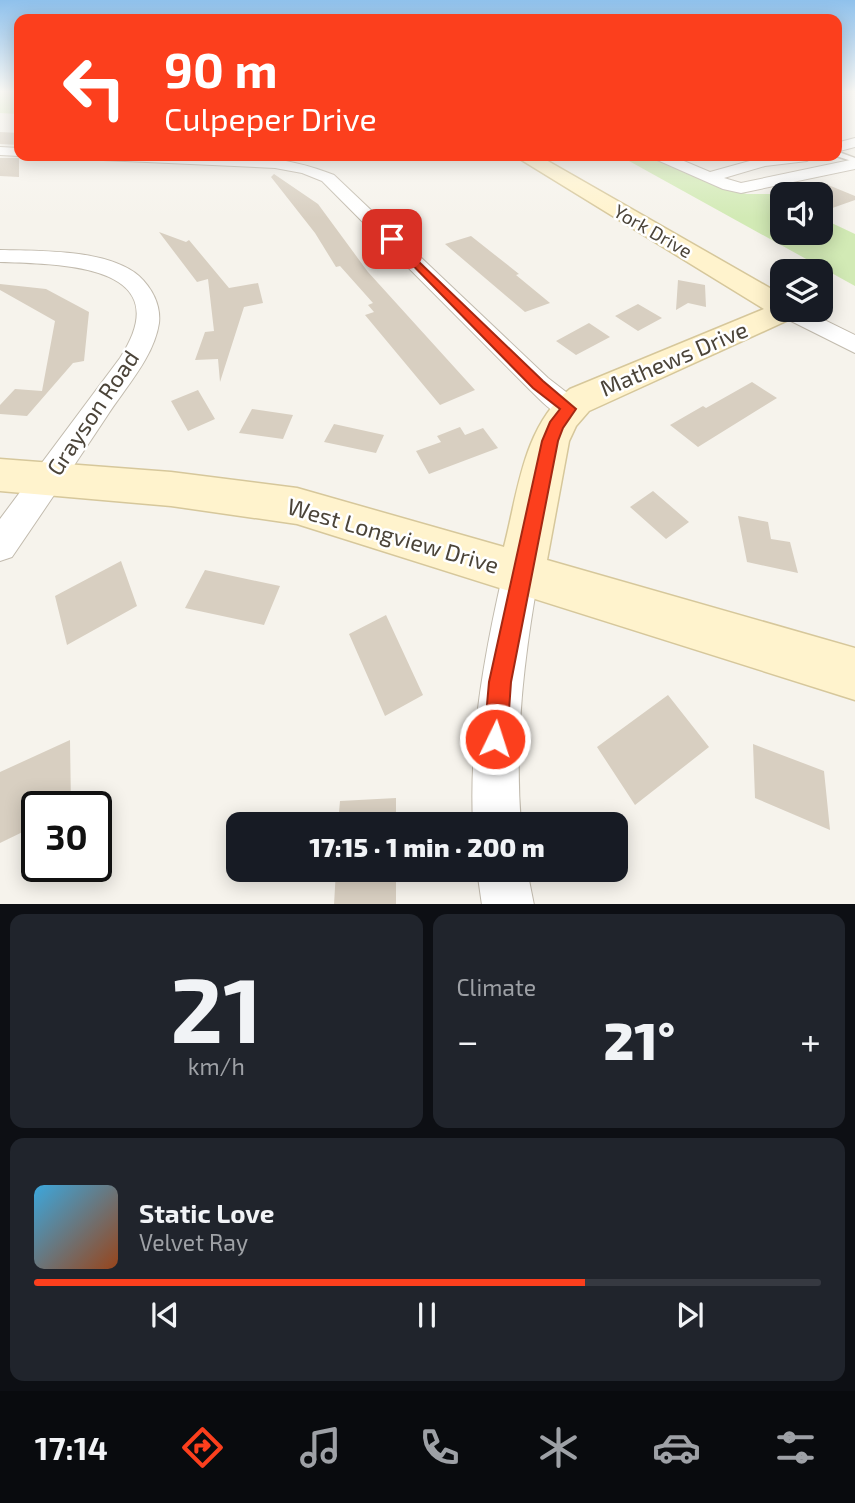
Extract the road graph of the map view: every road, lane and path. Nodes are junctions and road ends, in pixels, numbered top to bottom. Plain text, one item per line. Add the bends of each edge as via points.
1 (226, 161) edge
2 (534, 161) edge
3 (671, 161) edge
4 (772, 161) edge
5 (855, 162) edge
6 (708, 177) junction
7 (0, 256) edge
8 (770, 300) edge
9 (770, 317) edge
10 (810, 322) edge
11 (855, 345) edge
12 (569, 409) junction
13 (0, 475) edge
14 (48, 479) junction
15 (0, 546) edge
16 (521, 573) junction
17 (855, 674) edge
18 (496, 812) edge
19 (504, 882) edge
20 (508, 904) edge

1 - 12 street via 306,169 338,184 538,384
2 - 8 street, York Drive
3 - 6 street
4 - 6 street
5 - 6 street via 749,188
7 - 14 street, Grayson Road via 69,260 108,268 133,282 146,303 145,330 135,353
9 - 12 street, Mathews Drive via 582,398
10 - 11 street
12 - 16 street, Mathews Drive via 550,441
13 - 14 street, West Longview Drive
14 - 15 street, Grayson Road
14 - 16 street, West Longview Drive via 171,488 297,506
16 - 17 street, West Longview Drive
16 - 18 street, Mathews Drive via 500,682 494,762
19 - 20 street

